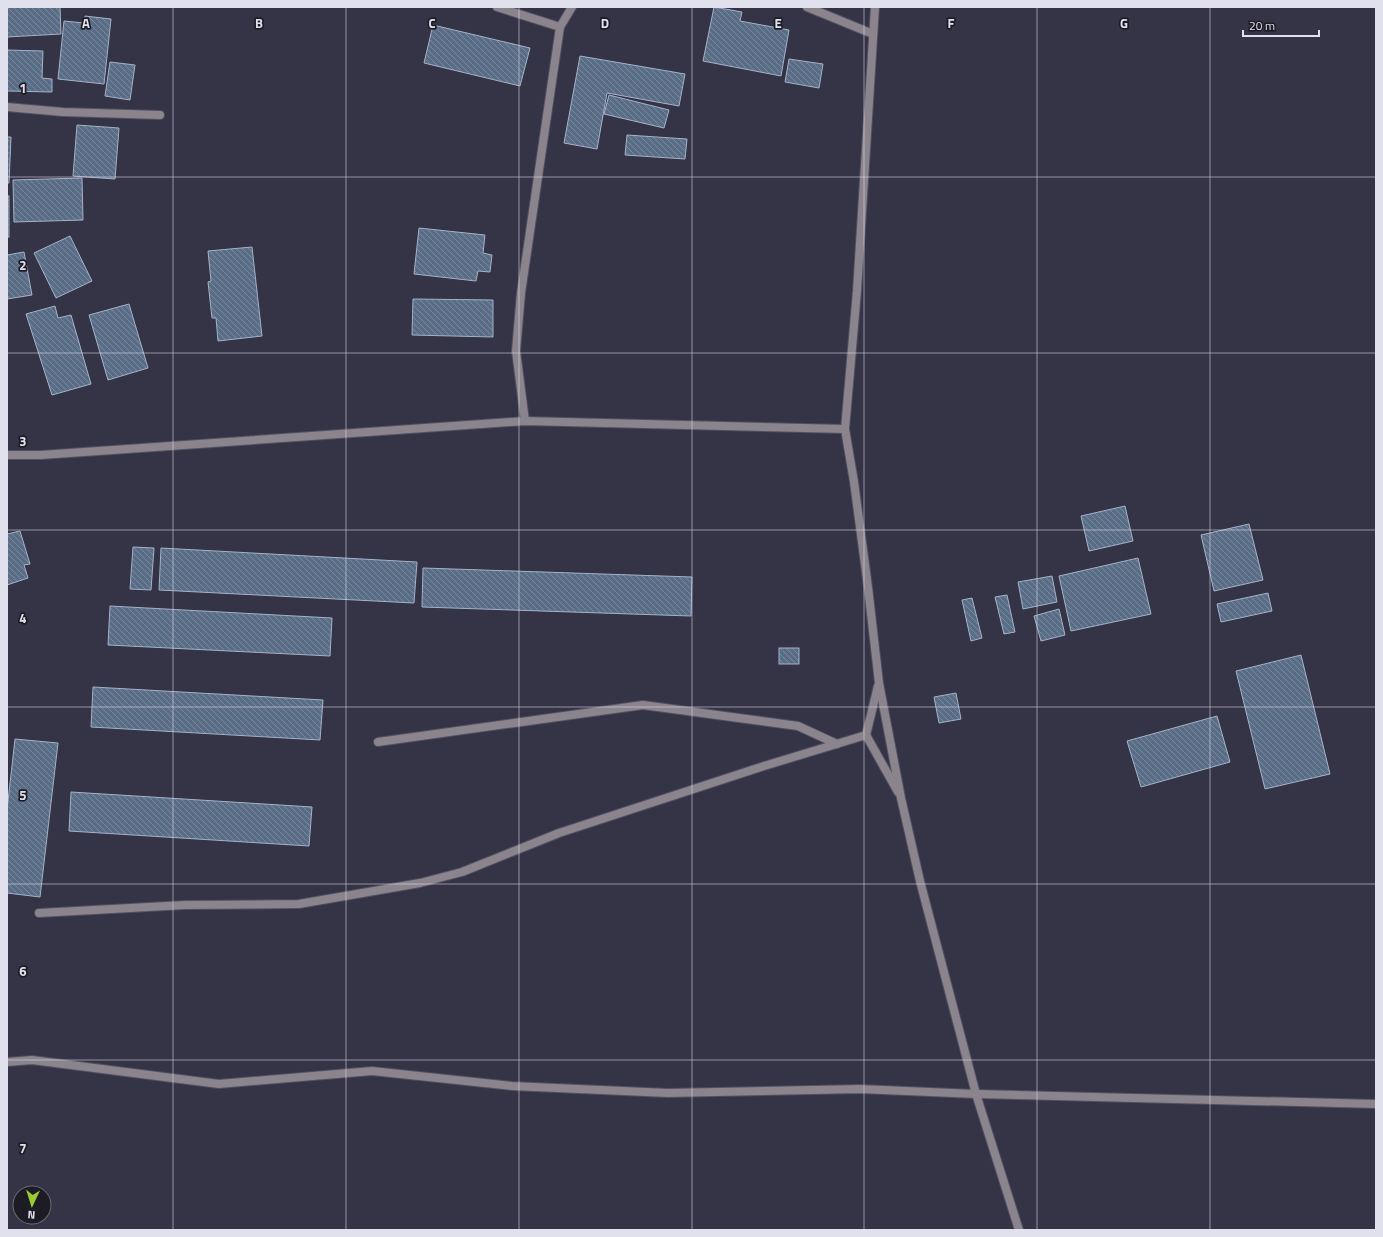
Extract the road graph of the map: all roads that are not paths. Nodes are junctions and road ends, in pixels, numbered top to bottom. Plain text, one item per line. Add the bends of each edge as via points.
1 (497, 7) edge
2 (572, 7) edge
3 (807, 7) edge
4 (875, 7) edge
5 (560, 27) junction
6 (873, 34) junction
7 (7, 107) edge
8 (160, 115) dead end
9 (525, 421) junction
10 (845, 429) junction
11 (7, 455) edge
12 (879, 683) junction
13 (866, 735) junction
14 (378, 742) dead end
15 (837, 744) junction
16 (901, 798) junction
17 (39, 913) dead end
18 (7, 1062) edge
19 (976, 1094) junction
20 (1376, 1104) edge
21 (1018, 1230) edge

1 - 5 street
2 - 5 street
3 - 6 street
4 - 6 street
5 - 9 street via 520,301 516,351
6 - 10 street via 857,290
7 - 8 street via 63,112
9 - 10 street
9 - 11 street
10 - 12 street
12 - 13 street
12 - 16 street
13 - 15 street
13 - 16 street
14 - 15 street via 643,705 798,726
15 - 17 street via 559,833 462,872 420,883 299,904 185,905
16 - 19 street
18 - 19 street via 32,1060 219,1084 372,1072 512,1086 668,1093 860,1089
19 - 20 street
19 - 21 street

